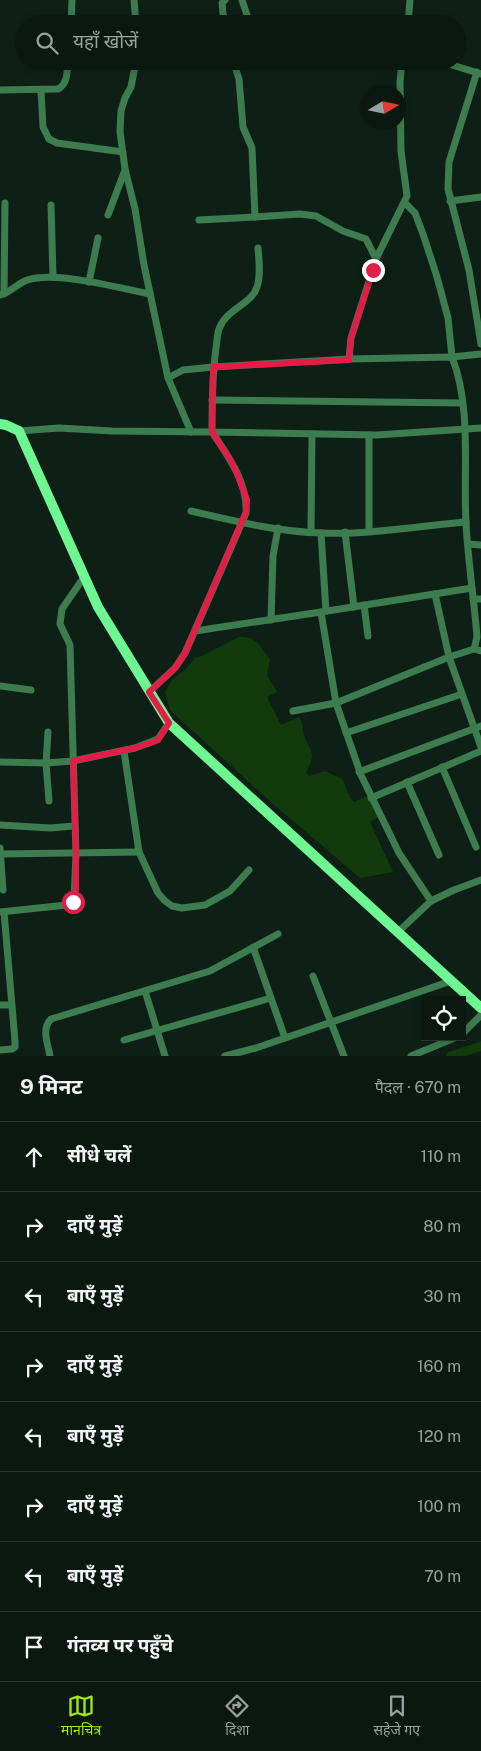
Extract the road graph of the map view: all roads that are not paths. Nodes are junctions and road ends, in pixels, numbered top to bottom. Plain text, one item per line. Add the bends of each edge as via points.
1 (72, 0) edge
2 (134, 0) edge
3 (225, 0) edge
4 (242, 0) edge
5 (410, 0) edge
6 (71, 15) edge
7 (135, 15) edge
8 (223, 15) edge
9 (247, 15) edge
10 (409, 15) edge
11 (466, 69) edge
12 (67, 70) edge
13 (134, 70) edge
14 (236, 70) edge
15 (402, 70) edge
16 (479, 73) edge
17 (0, 90) edge
18 (41, 90) junction
19 (123, 152) junction
20 (125, 169) junction
21 (481, 197) edge
22 (450, 201) junction
23 (5, 203) dead end
24 (405, 203) junction
25 (51, 205) dead end
26 (108, 215) dead end
27 (255, 217) junction
28 (200, 220) dead end
29 (98, 238) dead end
30 (258, 248) dead end
31 (376, 259) junction
32 (53, 277) junction
33 (90, 282) junction
34 (150, 294) junction
35 (2, 295) edge
36 (481, 344) edge
37 (481, 354) edge
38 (452, 357) junction
39 (349, 360) junction
40 (213, 367) junction
41 (168, 378) junction
42 (212, 400) junction
43 (462, 403) junction
44 (0, 424) edge
45 (481, 428) edge
46 (465, 429) junction
47 (19, 432) junction
48 (192, 432) junction
49 (212, 432) junction
50 (312, 434) junction
51 (369, 435) junction
52 (191, 511) dead end
53 (466, 522) junction
54 (242, 523) junction
55 (278, 528) junction
56 (369, 531) junction
57 (311, 532) junction
58 (345, 532) junction
59 (321, 533) junction
60 (468, 544) junction
61 (481, 545) edge
62 (84, 577) junction
63 (472, 588) junction
64 (435, 594) junction
65 (477, 599) edge
66 (364, 605) junction
67 (354, 607) junction
68 (323, 612) junction
69 (271, 620) junction
70 (195, 631) junction
71 (368, 636) dead end
72 (477, 650) edge
73 (449, 657) junction
74 (0, 686) edge
75 (31, 690) dead end
76 (149, 692) junction
77 (462, 694) junction
78 (336, 703) junction
79 (294, 711) dead end
80 (169, 723) junction
81 (477, 727) edge
82 (48, 732) dead end
83 (346, 733) junction
84 (481, 749) edge
85 (124, 751) junction
86 (73, 761) junction
87 (0, 762) edge
88 (46, 764) junction
89 (442, 767) junction
90 (359, 772) junction
91 (407, 782) junction
92 (371, 798) junction
93 (49, 801) dead end
94 (0, 825) edge
95 (74, 826) junction
96 (476, 847) dead end
97 (0, 848) edge
98 (139, 852) junction
99 (0, 854) edge
100 (76, 854) junction
101 (439, 855) dead end
102 (249, 870) dead end
103 (481, 880) edge
104 (3, 890) dead end
105 (431, 901) junction
106 (2, 912) edge
107 (398, 932) junction
108 (278, 934) dead end
109 (253, 947) junction
110 (313, 976) dead end
111 (451, 980) junction
112 (144, 991) junction
113 (271, 998) junction
114 (0, 1005) edge
115 (11, 1005) junction
116 (481, 1008) edge
117 (481, 1015) edge
118 (330, 1022) junction
119 (466, 1030) edge
120 (157, 1031) junction
121 (285, 1038) junction
122 (124, 1040) dead end
123 (447, 1041) edge
124 (0, 1050) edge
125 (50, 1056) edge
126 (165, 1056) edge
127 (225, 1056) edge
128 (344, 1056) edge
129 (411, 1056) edge

1 - 6 street
2 - 7 street
3 - 8 street via 222,3
4 - 9 street
5 - 10 street
11 - 16 street
12 - 18 street via 62,87
13 - 19 street via 121,112
14 - 27 street via 243,127 252,148
15 - 24 street via 401,151 407,196
16 - 22 street via 449,162
17 - 18 street
18 - 19 street via 43,127 49,140
19 - 20 street
20 - 26 street
20 - 34 street
21 - 22 street
22 - 36 street via 469,270
23 - 35 street
24 - 31 street
24 - 38 street via 424,234 445,302
25 - 32 street
27 - 28 street
27 - 31 street via 316,216 366,239
29 - 33 street
30 - 40 street via 257,289 223,321
31 - 39 street via 351,338
32 - 33 street
32 - 35 street via 31,278
33 - 34 street
34 - 41 street
37 - 38 street
38 - 39 street
38 - 43 street via 459,375
39 - 40 street
40 - 41 street via 183,370
40 - 42 street
41 - 48 street
42 - 43 street
42 - 49 street
43 - 46 street
44 - 47 main road
45 - 46 street
46 - 51 street
46 - 53 street
47 - 48 street via 59,428
47 - 62 main road
48 - 49 street
49 - 50 street
49 - 54 street via 231,461 247,500
50 - 51 street
50 - 57 street
51 - 56 street
52 - 54 street
53 - 56 street
53 - 60 street
54 - 55 street
54 - 70 street
55 - 57 street
55 - 69 street via 273,556
56 - 58 street
57 - 59 street
58 - 59 street
58 - 67 street
59 - 68 street
60 - 61 street
60 - 63 street
62 - 76 main road via 98,607
62 - 86 street via 62,609 60,624 70,645
63 - 64 street
63 - 65 street
64 - 66 street
64 - 73 street
65 - 72 street
66 - 67 street
66 - 71 street
67 - 68 street
68 - 69 street
68 - 78 street
69 - 70 street
70 - 76 street via 175,668
72 - 73 street
73 - 77 street
73 - 78 street
74 - 75 street
76 - 80 main road
77 - 81 street
77 - 83 street
78 - 79 street
78 - 83 street
80 - 85 street via 158,740
80 - 107 main road
81 - 84 street
81 - 90 street
82 - 88 street
83 - 90 street
84 - 89 street
85 - 86 street
85 - 98 street
86 - 88 street
86 - 95 street
87 - 88 street
88 - 93 street
89 - 91 street
89 - 96 street
90 - 92 street
91 - 92 street
91 - 101 street
92 - 105 street via 399,852
94 - 95 street
95 - 100 street
97 - 99 street
98 - 100 street
98 - 102 street via 158,893 172,906 182,908 215,901 230,891
99 - 100 street
99 - 104 street
100 - 106 street via 73,902
103 - 105 street
105 - 107 street
106 - 115 street
107 - 111 main road
108 - 109 street
109 - 112 street via 210,971
109 - 113 street
110 - 118 street
111 - 116 main road
111 - 118 street
112 - 120 street
112 - 125 street via 51,1019 45,1029
113 - 120 street
113 - 121 street
114 - 115 street
115 - 124 street via 15,1046
117 - 119 street
118 - 121 street
118 - 128 street
120 - 122 street
120 - 126 street
121 - 127 street
123 - 129 street

